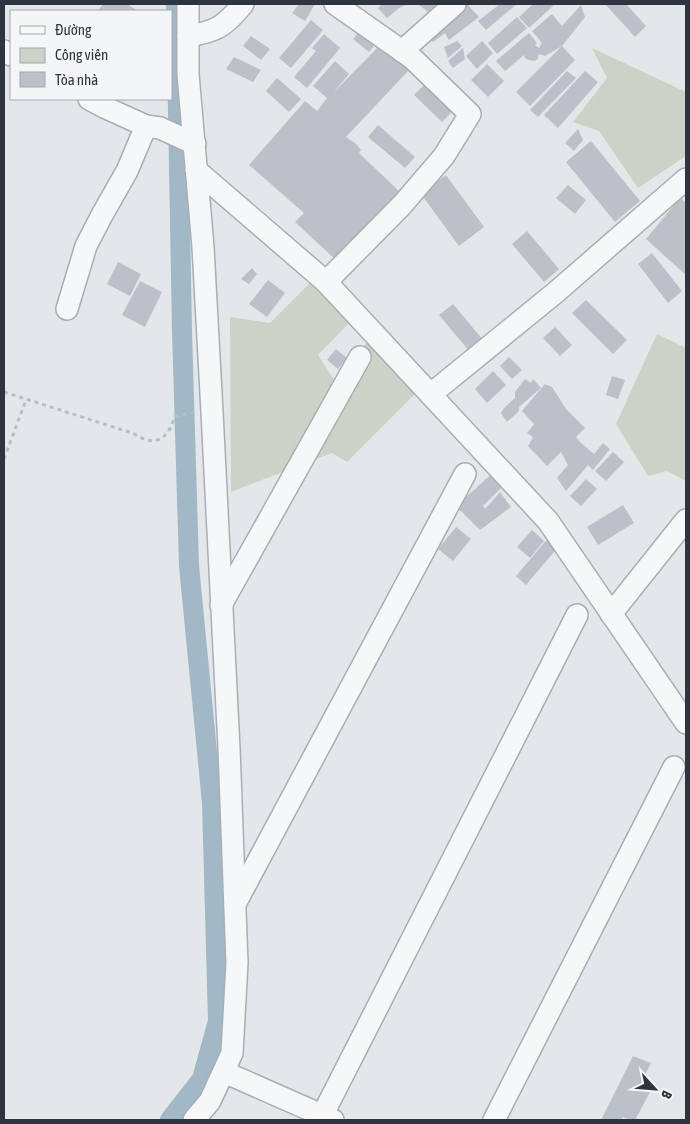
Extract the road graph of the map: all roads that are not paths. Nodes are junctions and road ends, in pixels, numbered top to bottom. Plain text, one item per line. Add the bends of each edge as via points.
1 (188, 4) edge
2 (243, 4) edge
3 (335, 4) edge
4 (455, 4) edge
5 (188, 36) junction
6 (402, 51) junction
7 (91, 100) edge
8 (153, 127) junction
9 (189, 142) junction
10 (196, 170) junction
11 (686, 179) edge
12 (326, 282) junction
13 (67, 309) dead end
14 (360, 357) dead end
15 (431, 394) junction
16 (464, 474) dead end
17 (686, 520) edge
18 (221, 605) junction
19 (611, 614) junction
20 (577, 615) dead end
21 (686, 723) edge
22 (674, 767) dead end
23 (235, 905) junction
24 (224, 1072) junction
25 (325, 1119) edge
26 (194, 1120) edge
27 (494, 1120) edge

1 - 5 street
2 - 5 street via 230,20 207,33
3 - 6 street
4 - 6 street
5 - 9 street
6 - 12 street via 470,114 444,156 402,205
7 - 8 street
8 - 9 street
8 - 13 street via 86,246
9 - 10 street
10 - 12 street
10 - 18 street
11 - 15 street via 555,293
12 - 15 street
14 - 18 street
15 - 19 street via 548,521
16 - 23 street
17 - 19 street
18 - 23 street
19 - 21 street
20 - 25 street
22 - 27 street
23 - 24 street via 237,963 232,1053
24 - 25 street
24 - 26 street via 210,1101

